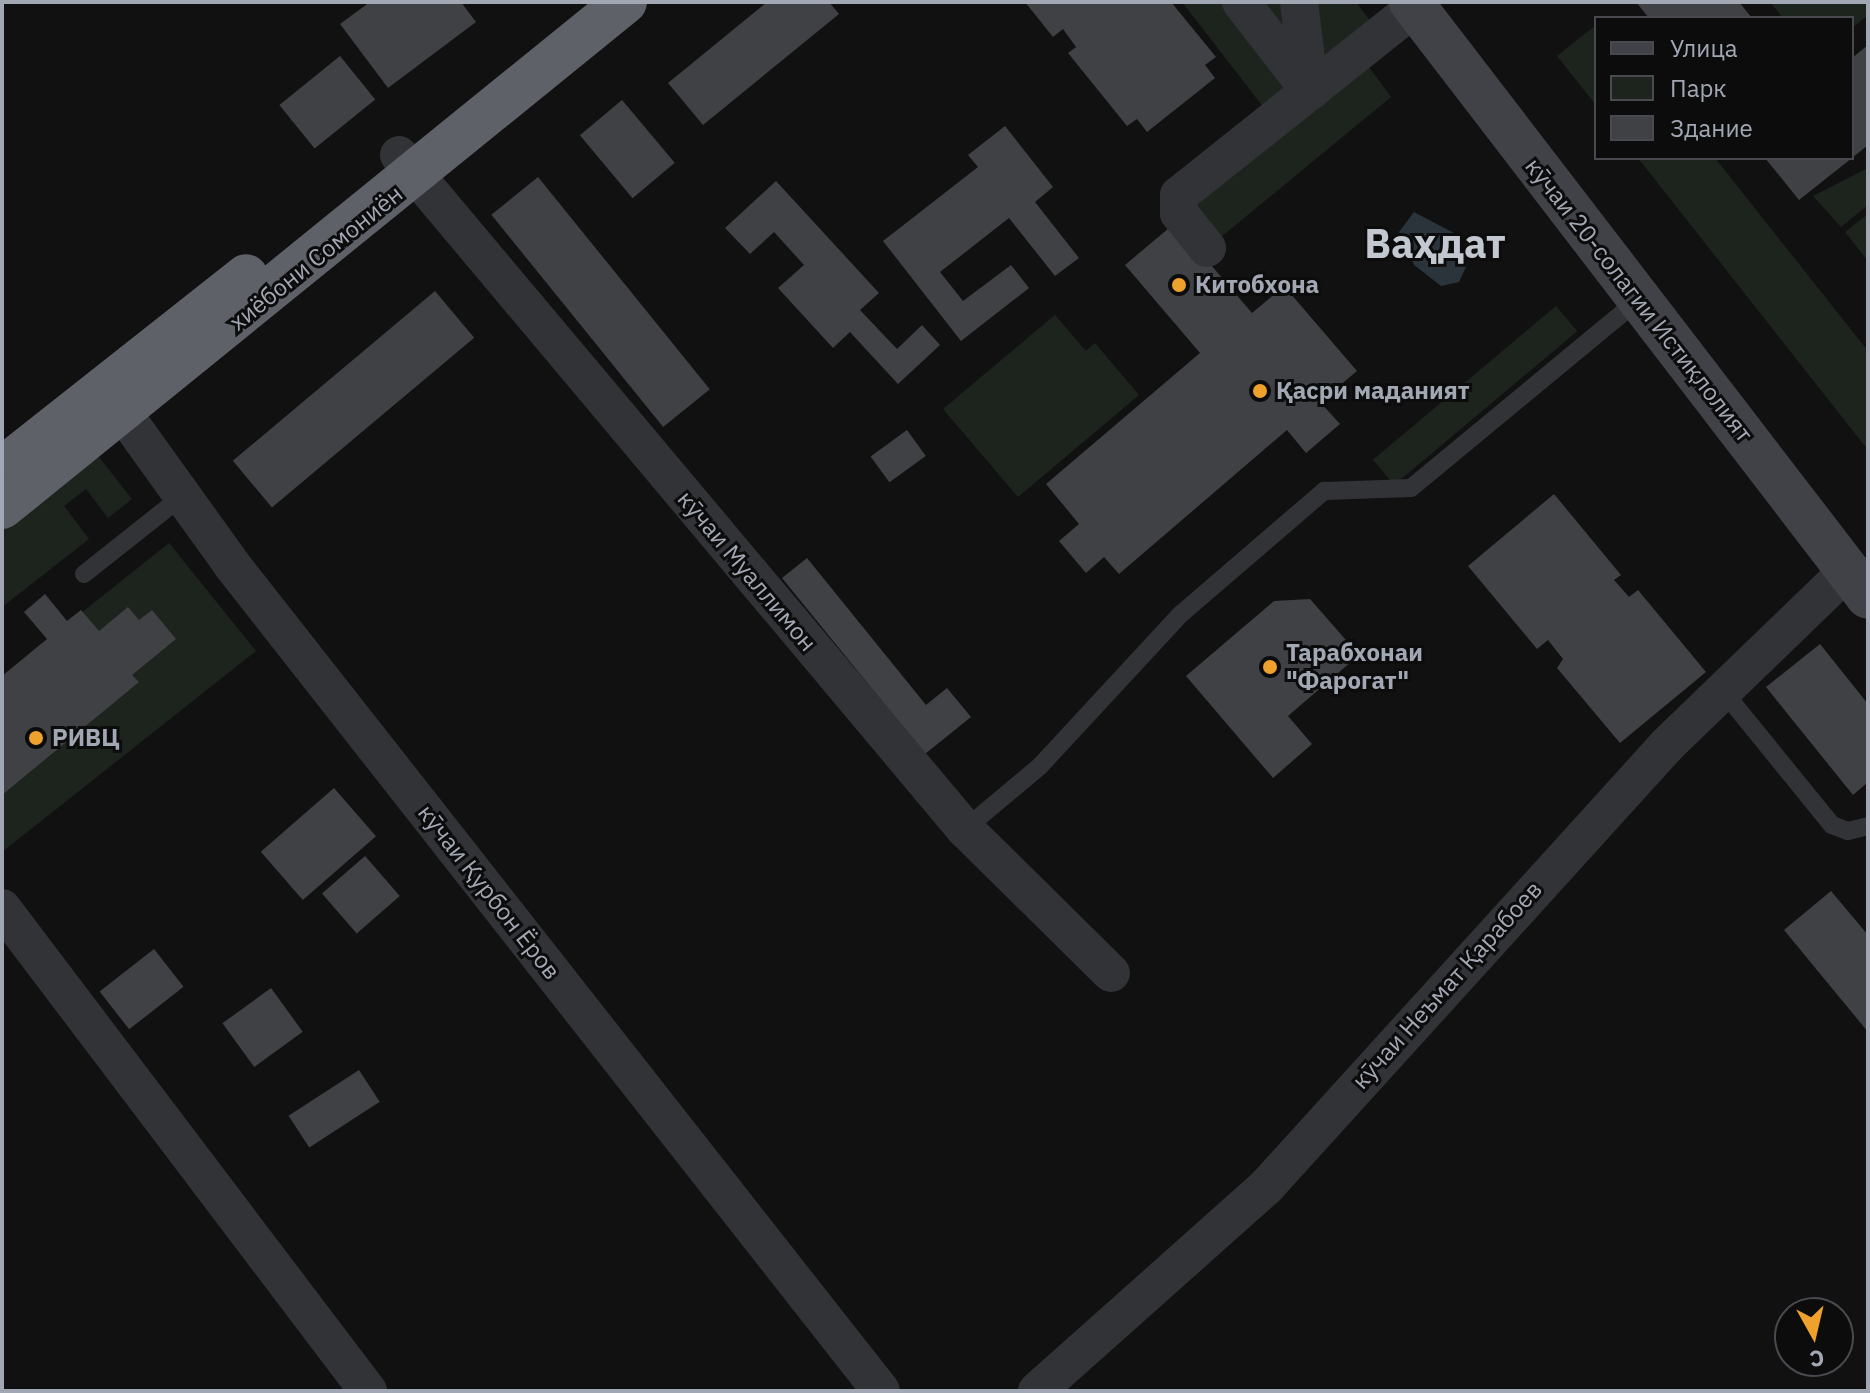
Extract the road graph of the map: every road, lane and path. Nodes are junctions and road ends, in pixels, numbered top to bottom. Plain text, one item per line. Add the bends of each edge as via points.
1 (584, 2) edge
2 (625, 2) edge
3 (1241, 2) edge
4 (1299, 2) edge
5 (1413, 5) edge
6 (1310, 91) junction
7 (408, 166) junction
8 (1207, 248) dead end
9 (1638, 300) junction
10 (115, 401) junction
11 (2, 469) edge
12 (181, 497) junction
13 (2, 507) edge
14 (84, 574) dead end
15 (1858, 583) edge
16 (1723, 691) junction
17 (1868, 826) edge
18 (965, 829) junction
19 (2, 908) edge
20 (1111, 973) dead end
21 (368, 1391) edge
22 (881, 1391) edge
23 (1037, 1391) edge

1 - 7 highway, хиёбони Сомониён
2 - 7 highway, хиёбони Сомониён
3 - 6 street
4 - 6 street
5 - 6 street
5 - 9 street, кӯчаи 20-солагии Истиқлолият
6 - 8 street via 1179,195 1179,213
7 - 10 highway, хиёбони Сомониён
7 - 18 street, кӯчаи Муаллимон
9 - 15 street, кӯчаи 20-солагии Истиқлолият
9 - 18 lane via 1411,488 1324,491 1181,614 1040,766
10 - 11 highway, хиёбони Сомониён
10 - 12 street, кӯчаи Қурбон Ёров
10 - 13 highway, хиёбони Сомониён
12 - 14 lane
12 - 22 street, кӯчаи Қурбон Ёров
15 - 16 street, кӯчаи Неъмат Қарабоев
16 - 17 lane via 1832,825 1848,831
16 - 23 street, кӯчаи Неъмат Қарабоев via 1547,874 1266,1187
18 - 20 street, кӯчаи Муаллимон
19 - 21 street

